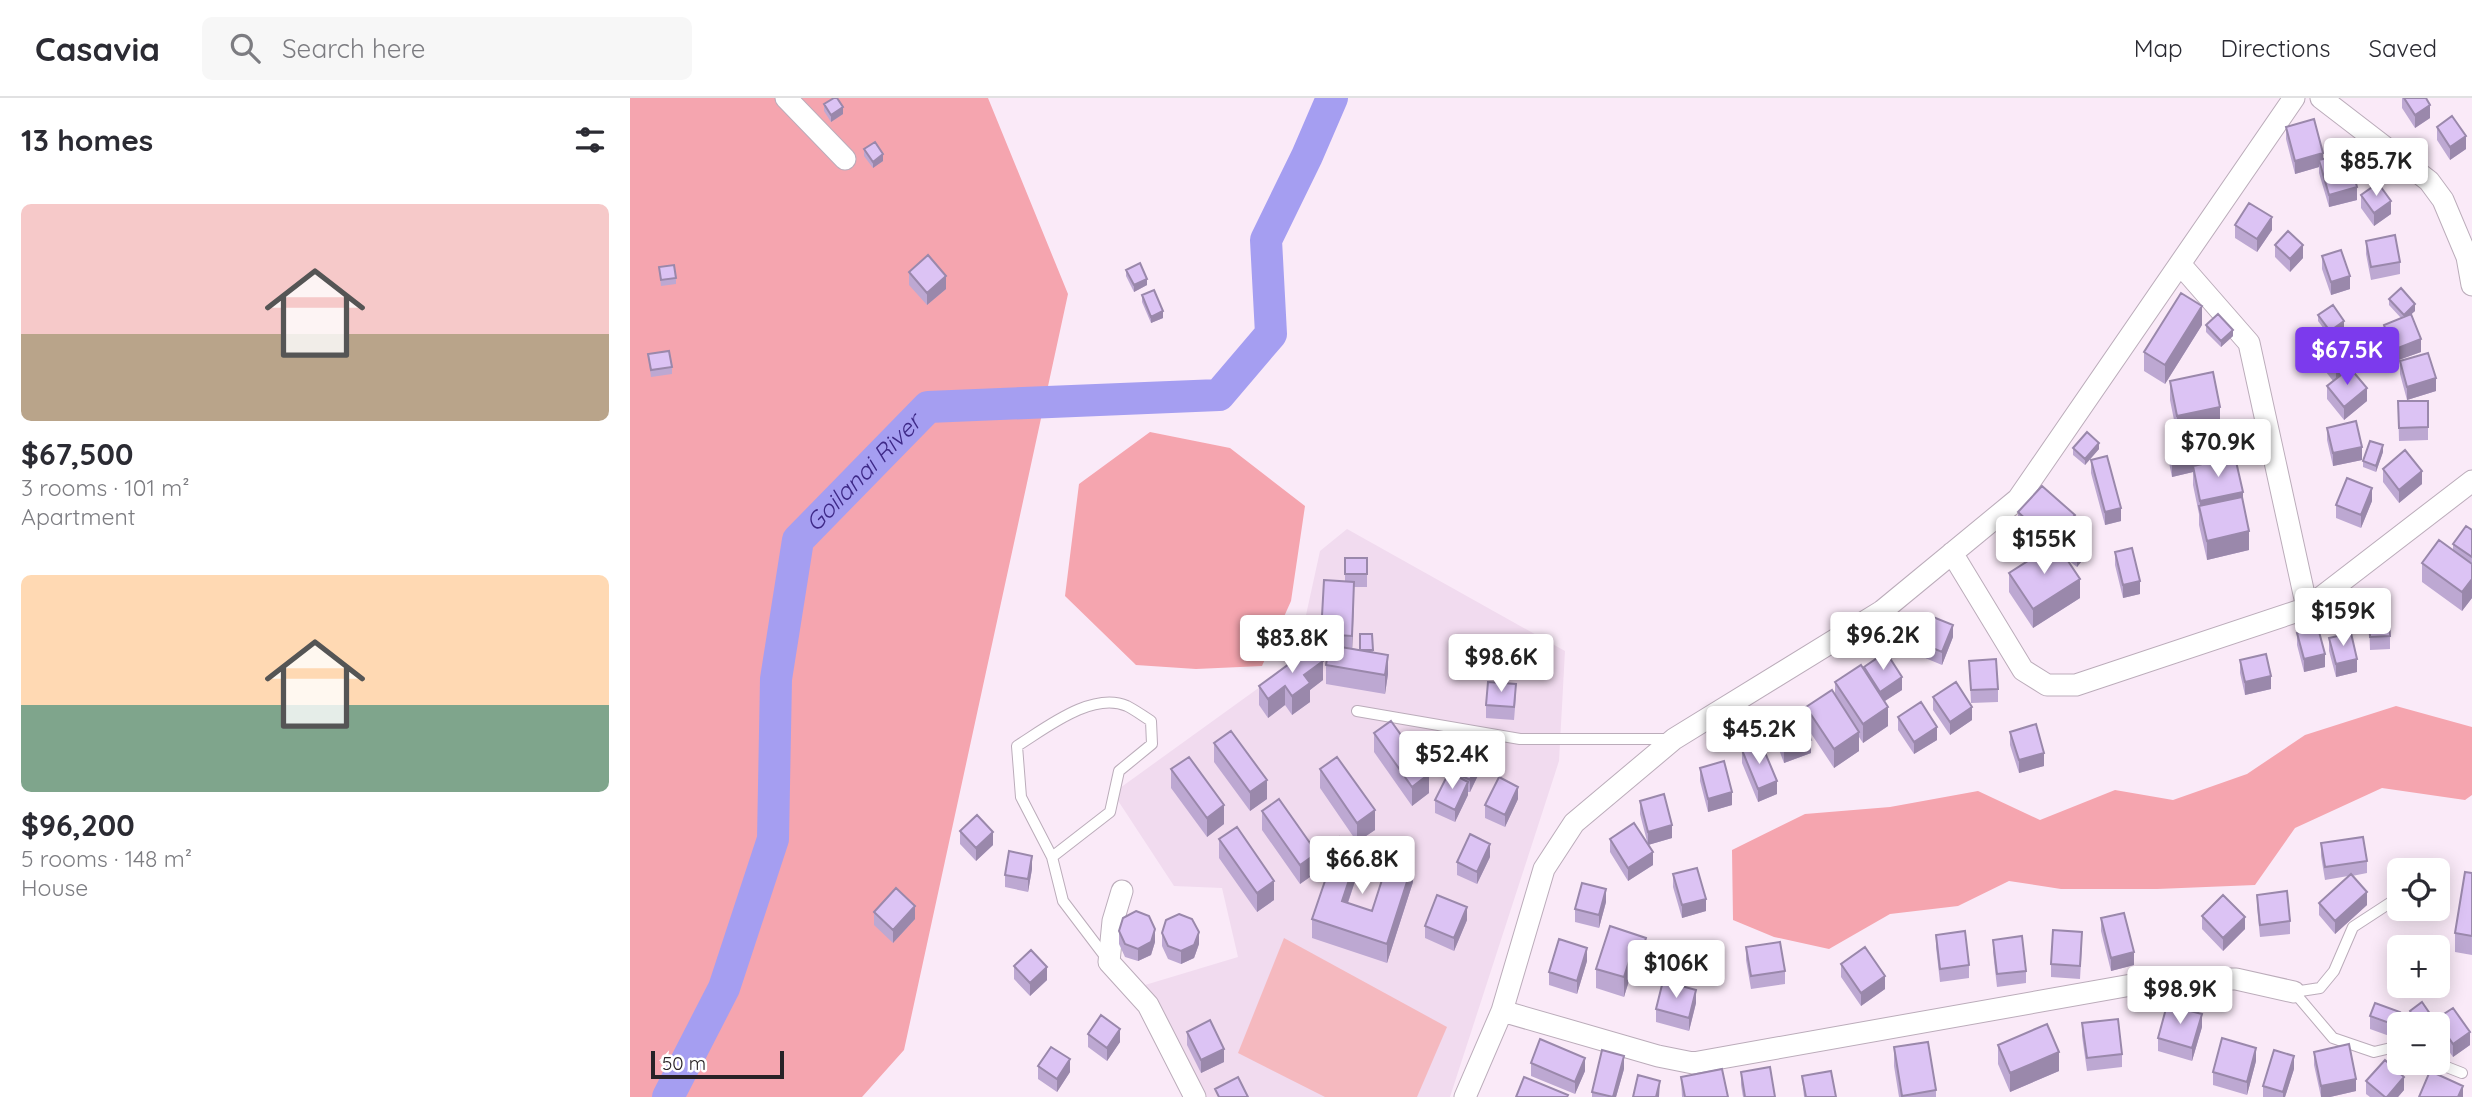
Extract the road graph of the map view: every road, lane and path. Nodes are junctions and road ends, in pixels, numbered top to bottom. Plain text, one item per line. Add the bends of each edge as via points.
1 (786, 98) edge
2 (2294, 98) edge
3 (2321, 98) edge
4 (845, 159) dead end
5 (2470, 257) edge
6 (2180, 264) junction
7 (2472, 285) edge
8 (2472, 481) edge
9 (1952, 553) junction
10 (2307, 608) junction
11 (1357, 711) dead end
12 (1674, 739) junction
13 (1052, 857) junction
14 (1122, 891) dead end
15 (2387, 905) edge
16 (1109, 962) junction
17 (2294, 992) junction
18 (1502, 1011) junction
19 (2387, 1049) edge
20 (2450, 1068) edge
21 (2462, 1073) dead end
22 (1195, 1097) edge
23 (1465, 1097) edge

1 - 4 street
2 - 6 street
3 - 5 street via 2429,181 2444,200
5 - 7 street
6 - 9 street via 2018,499
6 - 10 street via 2249,343
8 - 10 street
9 - 10 street via 2023,670 2047,685 2076,685
9 - 12 street via 1882,611
11 - 12 lane via 1520,739
12 - 18 street via 1574,823 1544,869
13 - 13 lane via 1110,812 1119,771 1152,744 1151,721 1126,706 1099,702 1061,718 1017,746 1021,797
13 - 16 lane via 1063,901
14 - 16 street via 1112,921
15 - 17 lane via 2353,927 2334,971 2319,988
16 - 22 street via 1148,1005
17 - 18 street via 2236,979 2165,979 1693,1063
17 - 19 lane via 2333,1038 2374,1052
18 - 23 street
20 - 21 lane

